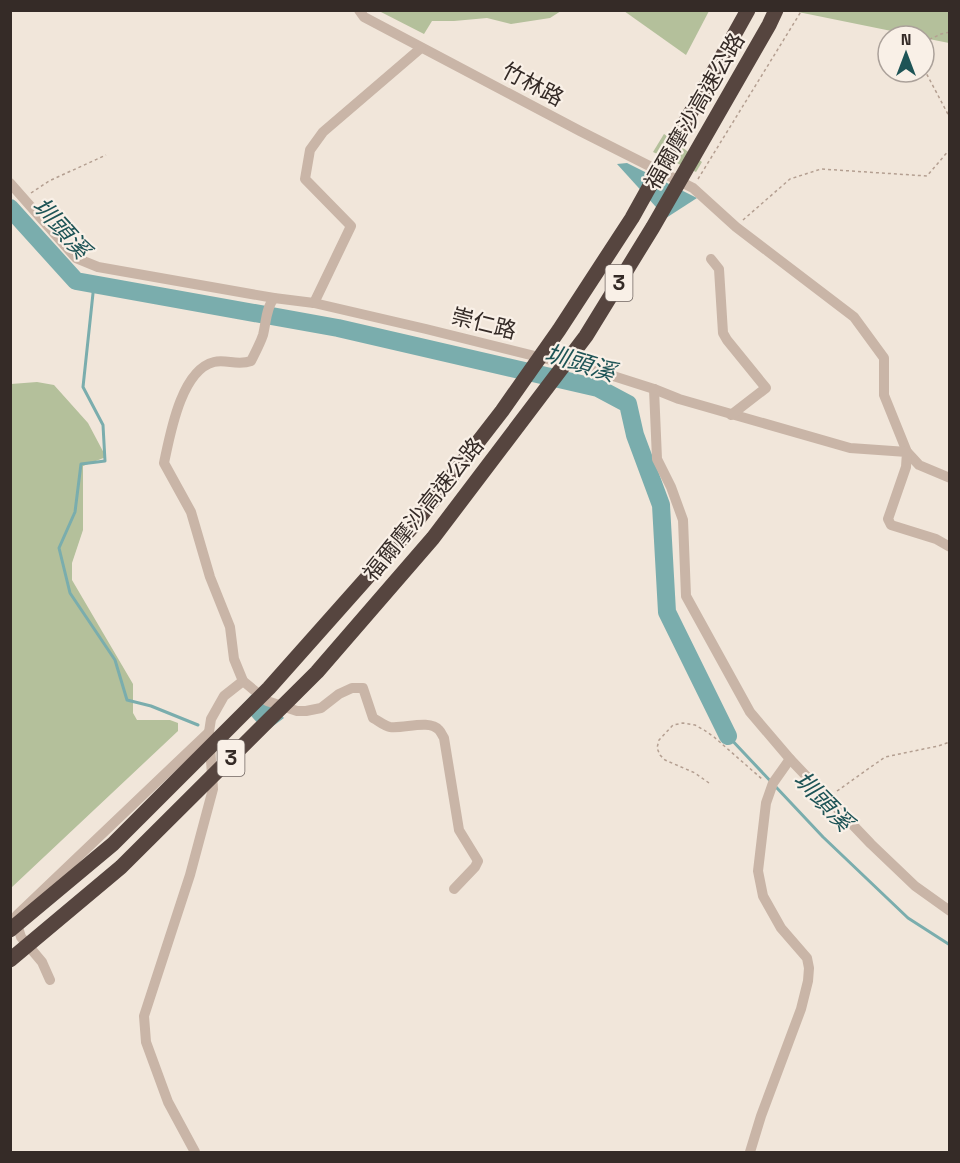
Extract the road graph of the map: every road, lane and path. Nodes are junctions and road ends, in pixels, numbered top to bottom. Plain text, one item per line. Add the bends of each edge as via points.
1 (359, 10) edge
2 (748, 10) edge
3 (776, 10) edge
4 (802, 10) edge
5 (421, 48) junction
6 (932, 84) edge
7 (950, 118) edge
8 (950, 149) edge
9 (106, 154) dead end
10 (10, 183) edge
11 (693, 188) junction
12 (23, 198) junction
13 (736, 227) junction
14 (711, 259) dead end
15 (272, 299) junction
16 (314, 303) junction
17 (654, 389) junction
18 (731, 415) junction
19 (907, 452) junction
20 (950, 478) edge
21 (950, 547) edge
22 (243, 681) junction
23 (209, 732) junction
24 (950, 742) edge
25 (788, 761) junction
26 (709, 783) dead end
27 (773, 786) junction
28 (827, 797) junction
29 (454, 889) dead end
30 (950, 911) edge
31 (10, 930) edge
32 (10, 960) edge
33 (50, 980) dead end
34 (195, 1152) edge
35 (750, 1152) edge

1 - 5 street, 竹林路 via 364,17
2 - 31 highway, 福爾摩沙高速公路 / 3, bridge via 632,218 502,411 413,526 260,696 112,844
3 - 32 highway, 福爾摩沙高速公路 / 3, bridge via 653,228 586,336 433,538 309,680 121,867
4 - 11 path
5 - 11 street, 竹林路
5 - 16 street via 323,132 310,150 305,179 351,226
6 - 7 path
8 - 13 path via 927,176 821,169 790,179
9 - 12 path
10 - 12 street, 崇仁路
11 - 13 street, 竹林路
12 - 15 street, 崇仁路 via 76,258 98,267
13 - 19 street, 竹林路 via 854,317 884,358 884,395
14 - 18 street via 719,269 723,333 766,388
15 - 16 street, 崇仁路
15 - 22 street via 263,336 251,362 215,362 197,372 186,388 164,463 191,512 210,577 231,627 234,659
16 - 17 street, 崇仁路 via 426,328
17 - 18 street, 崇仁路
17 - 25 street via 657,459 684,520 686,596 750,712
18 - 19 street, 崇仁路 via 850,448
19 - 20 street via 919,465
19 - 21 street via 906,467 888,519 891,525
22 - 23 street via 224,696 211,719
22 - 29 street via 267,701 297,711 321,708 339,694 363,688 373,718 384,726 423,725 439,729 444,738 459,830 478,861
23 - 33 street via 15,918 21,937 42,962
23 - 34 street via 213,789 144,1017 146,1042 168,1102
24 - 28 path via 885,757
25 - 27 street
25 - 28 street
26 - 27 path via 660,755 659,740 674,725 695,725 704,730
27 - 35 street via 766,803 758,871 761,888 781,927 807,957 809,968 801,1009
28 - 30 street via 915,886

